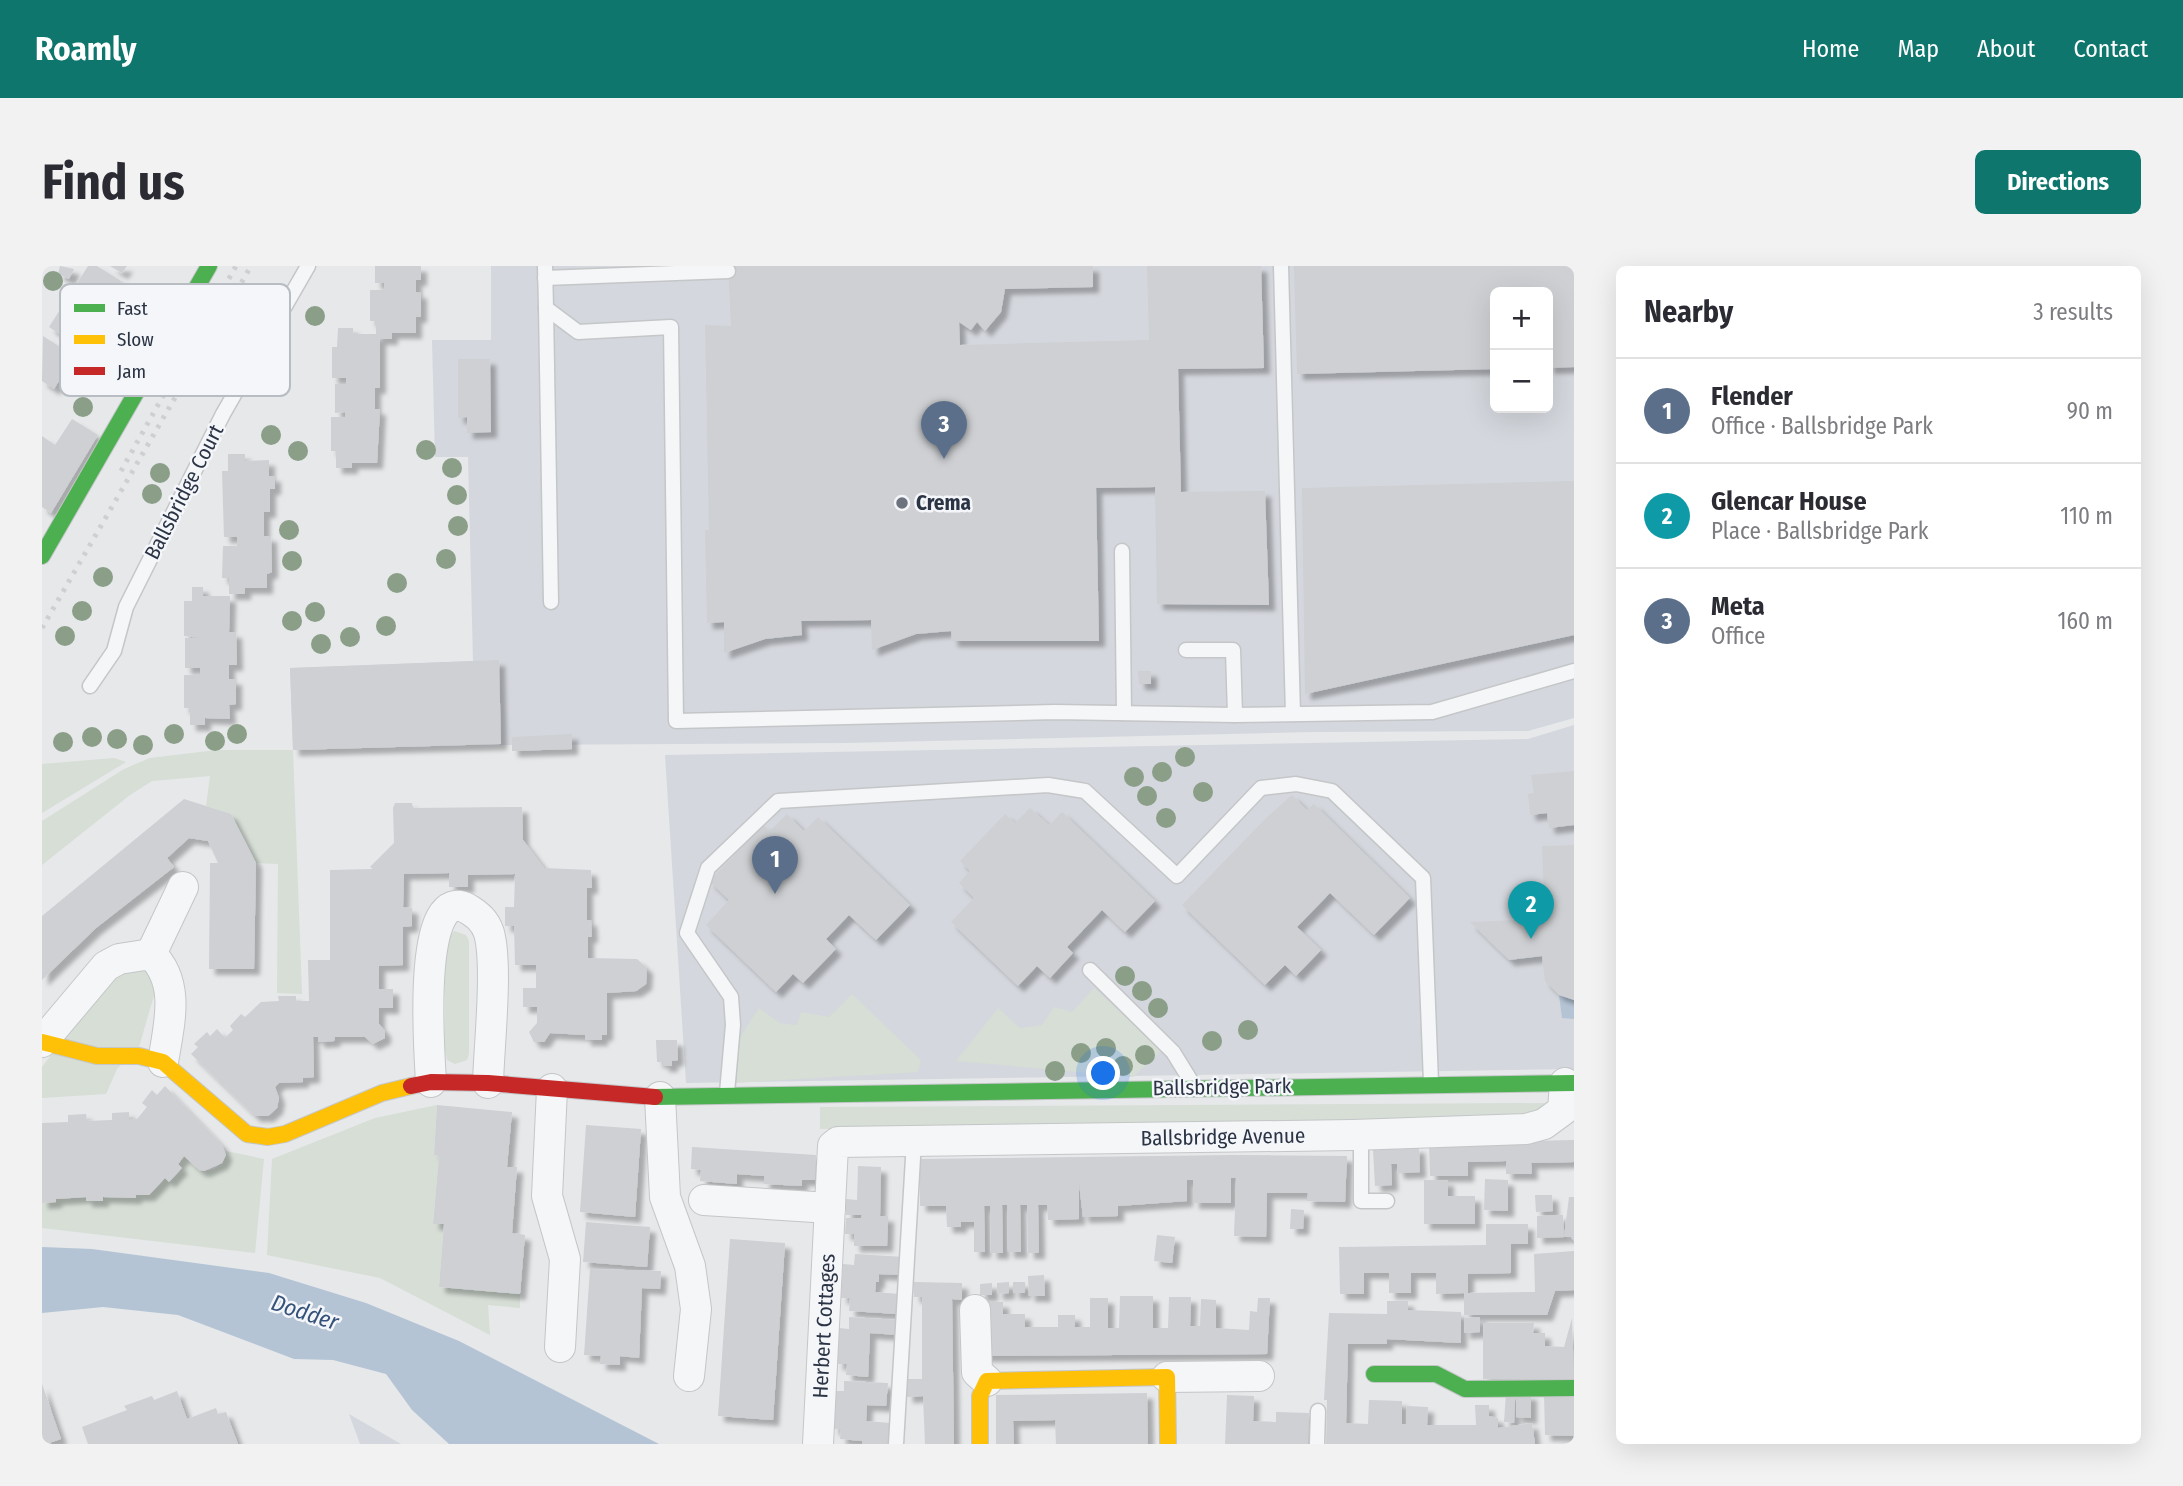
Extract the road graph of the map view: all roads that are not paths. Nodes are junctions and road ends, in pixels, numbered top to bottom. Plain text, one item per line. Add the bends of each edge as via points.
1 (209, 266) edge
2 (308, 266) edge
3 (1281, 266) edge
4 (728, 271) dead end
5 (545, 272) edge
6 (199, 284) edge
7 (290, 297) edge
8 (546, 309) junction
9 (134, 396) edge
10 (233, 396) edge
11 (1122, 551) dead end
12 (42, 556) edge
13 (551, 602) dead end
14 (1186, 650) dead end
15 (1574, 671) edge
16 (90, 686) dead end
17 (1124, 713) junction
18 (1293, 714) junction
19 (1235, 715) junction
20 (183, 887) dead end
21 (151, 954) junction
22 (1090, 970) dead end
23 (42, 1042) edge
24 (163, 1062) junction
25 (430, 1082) junction
26 (488, 1083) junction
27 (1570, 1083) edge
28 (1431, 1084) junction
29 (1194, 1087) junction
30 (552, 1088) junction
31 (727, 1095) junction
32 (660, 1097) junction
33 (1361, 1135) junction
34 (914, 1141) junction
35 (850, 1142) joint
36 (704, 1200) dead end
37 (1387, 1201) dead end
38 (830, 1208) junction
39 (975, 1310) dead end
40 (560, 1347) dead end
41 (1374, 1374) dead end
42 (689, 1376) dead end
43 (1259, 1376) dead end
44 (1167, 1377) junction
45 (987, 1381) junction
46 (1574, 1388) edge
47 (1318, 1410) dead end
48 (818, 1444) edge
49 (896, 1444) edge
50 (980, 1444) edge
51 (1168, 1444) edge
52 (1317, 1444) edge

1 - 6 street
2 - 7 lane, Ballsbridge Court
3 - 18 lane
4 - 5 lane
5 - 8 lane
8 - 13 lane
8 - 17 lane via 578,332 671,327 676,721
9 - 12 street
10 - 16 lane, Ballsbridge Court via 126,607 114,651
11 - 17 lane
14 - 19 lane via 1233,650
15 - 18 lane via 1432,712
17 - 19 lane
18 - 19 lane
20 - 21 street
21 - 23 street via 118,959 106,966
21 - 24 street via 164,967 172,995
22 - 29 lane via 1173,1052
23 - 24 street via 97,1056 139,1056
24 - 25 street, Ballsbridge Park via 247,1134 268,1137 382,1093
25 - 26 street, Ballsbridge Park
25 - 26 street via 433,934 442,916 464,907 481,916 489,933
26 - 30 street, Ballsbridge Park
27 - 28 street, Ballsbridge Park
27 - 33 street, Ballsbridge Avenue via 1563,1110 1556,1118 1526,1129
28 - 29 street, Ballsbridge Park
28 - 31 lane via 1423,878 1332,792 1296,784 1261,788 1177,876 1085,791 1048,785 778,801 708,868 687,933 731,996
29 - 31 street, Ballsbridge Park
30 - 32 street, Ballsbridge Park
30 - 40 street via 547,1196 565,1259
31 - 32 street, Ballsbridge Park
32 - 42 street via 665,1198 690,1266 696,1309
33 - 34 street, Ballsbridge Avenue
33 - 37 lane via 1361,1201
34 - 35 street, Ballsbridge Avenue
34 - 49 lane
35 - 38 street, Herbert Cottages via 833,1146
36 - 38 street
38 - 48 street, Herbert Cottages
39 - 45 street via 977,1372
41 - 46 street via 1436,1374 1465,1389
43 - 44 street
44 - 45 street
44 - 51 street
45 - 50 street via 980,1396
47 - 52 lane

